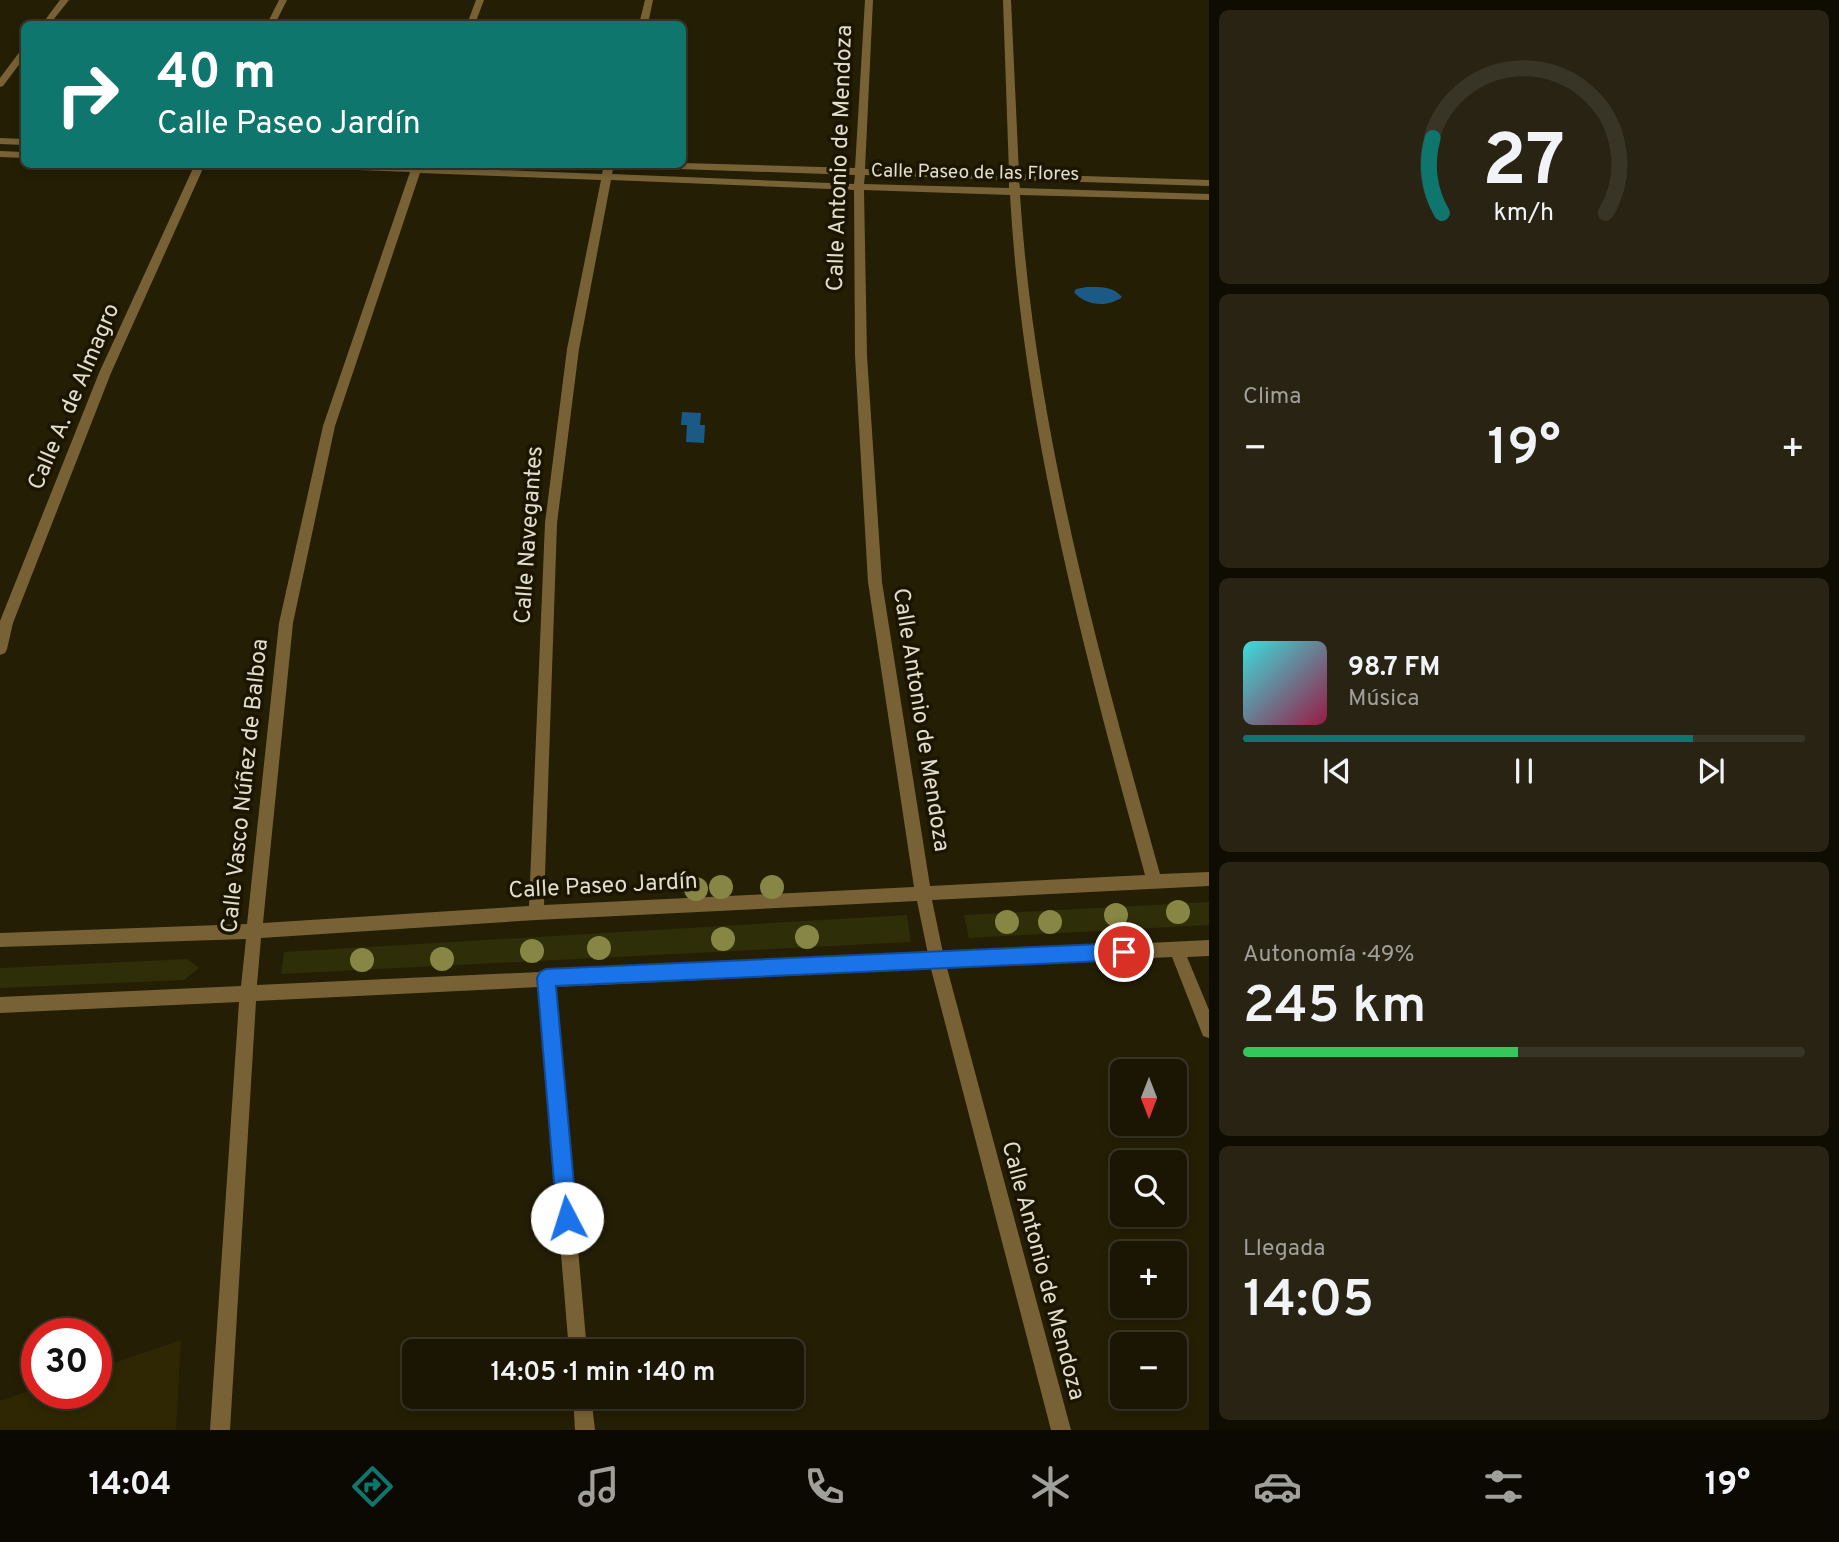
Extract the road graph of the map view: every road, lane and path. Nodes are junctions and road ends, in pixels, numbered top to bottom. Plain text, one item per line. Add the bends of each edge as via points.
1 (65, 0) edge
2 (283, 0) edge
3 (480, 0) edge
4 (649, 0) edge
5 (869, 0) edge
6 (1007, 0) edge
7 (48, 21) edge
8 (272, 21) edge
9 (472, 21) edge
10 (644, 21) edge
11 (21, 56) edge
12 (0, 84) edge
13 (0, 141) edge
14 (21, 142) edge
15 (0, 155) edge
16 (21, 155) edge
17 (198, 168) edge
18 (417, 168) edge
19 (465, 168) edge
20 (680, 168) edge
21 (608, 171) edge
22 (1012, 177) junction
23 (859, 180) junction
24 (1209, 183) edge
25 (1015, 191) junction
26 (1209, 197) edge
27 (0, 649) edge
28 (1209, 879) edge
29 (1154, 881) junction
30 (923, 893) junction
31 (536, 913) junction
32 (253, 931) junction
33 (0, 940) edge
34 (1209, 948) edge
35 (1177, 950) junction
36 (937, 960) junction
37 (546, 978) junction
38 (248, 993) junction
39 (0, 1005) edge
40 (1209, 1030) edge
41 (577, 1339) edge
42 (583, 1409) edge
43 (220, 1430) edge
44 (585, 1430) edge
45 (1061, 1430) edge

1 - 7 street
2 - 8 street
3 - 9 street
4 - 10 street
5 - 23 street, Calle Antonio de Mendoza
6 - 22 street
11 - 12 street
13 - 14 street
15 - 16 street
17 - 27 street, Calle A. de Almagro via 105,373 6,623
18 - 32 street, Calle Vasco Núñez de Balboa via 330,426 286,622
19 - 21 street, Calle Paseo de las Flores
20 - 23 street, Calle Paseo de las Flores
21 - 23 street, Calle Paseo de las Flores
21 - 31 street, Calle Navegantes via 573,349 551,523
22 - 23 street, Calle Paseo de las Flores
22 - 24 street, Calle Paseo de las Flores
22 - 25 street
23 - 25 street, Calle Paseo de las Flores
23 - 30 street, Calle Antonio de Mendoza via 861,355 876,582
25 - 26 street, Calle Paseo de las Flores
25 - 29 street via 1027,322 1051,475 1089,648
28 - 29 street, Calle Paseo Jardín
29 - 30 street, Calle Paseo Jardín
30 - 31 street, Calle Paseo Jardín
30 - 36 street, Calle Antonio de Mendoza
31 - 32 street, Calle Paseo Jardín
32 - 33 street, Calle Paseo Jardín
32 - 38 street, Calle Vasco Núñez de Balboa
34 - 35 street
35 - 36 street
35 - 40 street
36 - 37 street
36 - 45 street, Calle Antonio de Mendoza
37 - 38 street
37 - 41 street
38 - 39 street
38 - 43 street, Calle Vasco Núñez de Balboa
42 - 44 street

